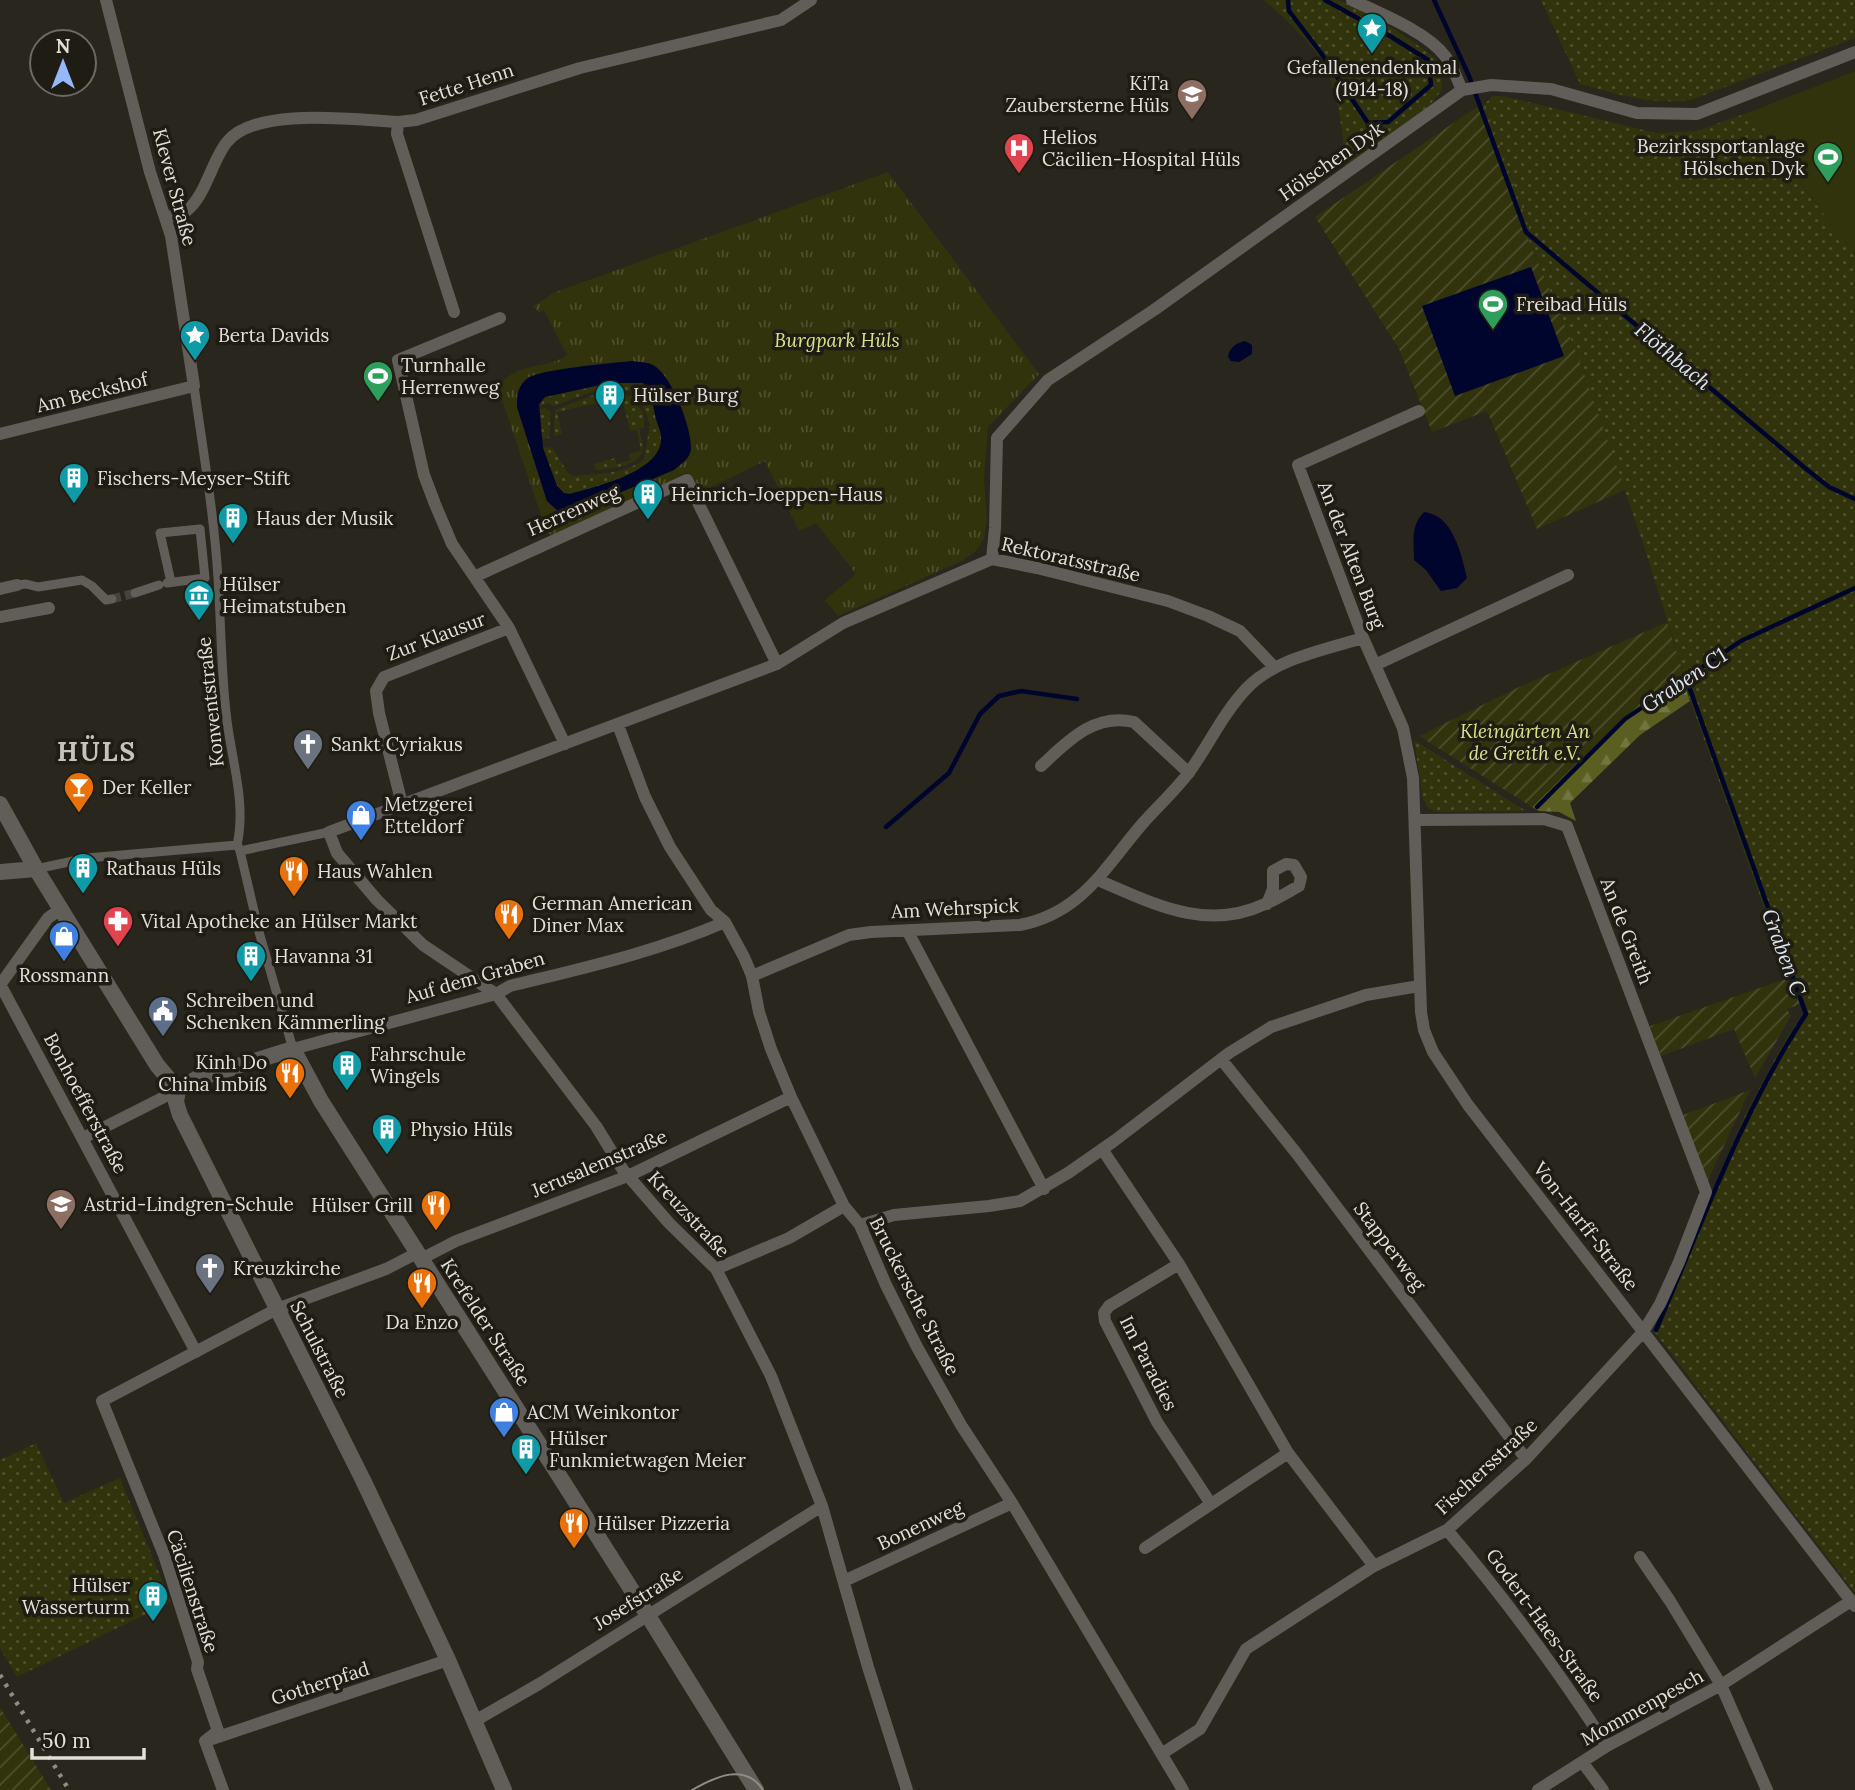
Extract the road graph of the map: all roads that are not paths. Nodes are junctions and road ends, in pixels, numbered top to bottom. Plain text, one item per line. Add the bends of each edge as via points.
1 (106, 0) edge
2 (811, 0) edge
3 (1352, 0) edge
4 (1855, 52) edge
5 (1462, 90) junction
6 (398, 122) junction
7 (166, 218) junction
8 (454, 312) dead end
9 (500, 318) dead end
10 (194, 386) junction
11 (1419, 411) dead end
12 (0, 434) edge
13 (200, 529) junction
14 (213, 530) junction
15 (992, 559) junction
16 (1568, 575) dead end
17 (218, 576) junction
18 (476, 576) junction
19 (205, 578) junction
20 (166, 584) junction
21 (17, 585) joint
22 (0, 589) edge
23 (135, 593) tunnel mouth
24 (112, 599) dead end
25 (49, 608) dead end
26 (0, 617) edge
27 (509, 628) junction
28 (1363, 638) junction
29 (777, 664) junction
30 (1375, 665) junction
31 (1275, 668) junction
32 (618, 725) junction
33 (565, 744) junction
34 (1041, 766) dead end
35 (1189, 773) junction
36 (402, 804) junction
37 (1, 807) edge
38 (1415, 820) junction
39 (0, 831) edge
40 (329, 832) junction
41 (239, 848) junction
42 (36, 869) junction
43 (0, 872) edge
44 (1098, 880) junction
45 (1267, 904) dead end
46 (61, 909) junction
47 (725, 922) junction
48 (908, 932) junction
49 (752, 976) junction
50 (0, 984) edge
51 (1419, 986) junction
52 (496, 994) junction
53 (293, 1049) junction
54 (1221, 1059) junction
55 (178, 1090) junction
56 (791, 1097) junction
57 (83, 1138) junction
58 (1102, 1149) junction
59 (628, 1176) junction
60 (1044, 1189) junction
61 (1706, 1192) joint
62 (844, 1206) junction
63 (860, 1225) junction
64 (419, 1256) junction
65 (1179, 1264) junction
66 (716, 1269) junction
67 (277, 1309) junction
68 (1643, 1332) junction
69 (196, 1352) junction
70 (102, 1401) joint
71 (1289, 1453) junction
72 (1526, 1459) junction
73 (1012, 1503) junction
74 (1211, 1504) junction
75 (822, 1506) junction
76 (1447, 1530) junction
77 (1145, 1548) dead end
78 (1640, 1557) dead end
79 (1374, 1566) junction
80 (844, 1581) junction
81 (1853, 1604) edge
82 (648, 1614) junction
83 (448, 1660) junction
84 (1721, 1685) junction
85 (474, 1722) junction
86 (205, 1741) junction
87 (1607, 1746) junction
88 (1163, 1753) junction
89 (1583, 1763) junction
90 (223, 1790) edge
91 (504, 1790) edge
92 (756, 1790) edge
93 (907, 1790) edge
94 (1184, 1790) edge
95 (1538, 1790) edge
96 (1603, 1790) edge
97 (1767, 1790) edge

1 - 7 street, Klever Straße via 149,172
2 - 6 street, Fette Henn via 781,20 580,68
3 - 5 street via 1428,41 1446,56
4 - 5 street, Hölschen Dyk via 1697,114 1637,113 1551,89 1482,86
5 - 15 street, Hölschen Dyk via 1048,380 998,438
6 - 7 street, Fette Henn via 283,118 236,134 226,143 187,210
6 - 8 street via 397,134
7 - 10 street, Klever Straße
9 - 18 street via 398,360 424,474 452,544
10 - 12 street, Am Beckshof
10 - 14 street, Konventstraße
11 - 28 street, An der Alten Burg via 1298,465
13 - 14 street
13 - 19 street
13 - 20 street via 160,533
14 - 17 street, Konventstraße
15 - 29 street, Rektoratsstraße via 843,623
15 - 31 street, Rektoratsstraße via 1168,601 1208,616 1240,631
16 - 30 street
17 - 19 street
17 - 41 street, Konventstraße via 226,711 241,805
18 - 27 street
18 - 29 street, Herrenweg via 687,480
19 - 20 street
20 - 23 street
21 - 22 street
21 - 24 street via 38,587 82,580 106,600
25 - 26 street
27 - 33 street
27 - 36 street, Zur Klausur via 384,677 376,691 379,713
28 - 30 street, An der Alten Burg
28 - 31 street, Am Wehrspick
29 - 32 street, Rektoratsstraße
30 - 38 street, An der Alten Burg via 1403,729 1413,778
31 - 35 street, Am Wehrspick via 1248,687
32 - 33 street, Rektoratsstraße
32 - 47 street, Bruckersche Straße via 670,848 711,910
33 - 36 street, Rektoratsstraße
34 - 35 street via 1080,731 1125,720 1134,722
35 - 44 street, Am Wehrspick
36 - 40 street, Rektoratsstraße
37 - 39 street
37 - 42 street, Schulstraße
38 - 51 street, Von-Harff-Straße
38 - 61 street, An de Greith via 1544,818 1567,826
40 - 41 street
40 - 52 street, Kreuzstraße via 337,853 377,900 424,945
41 - 42 street via 87,858
41 - 53 street, Krefelder Straße
42 - 43 street
42 - 46 street, Schulstraße
44 - 45 street via 1189,914 1239,913
44 - 48 street, Am Wehrspick via 1079,899 1039,921
46 - 50 street via 48,918
46 - 55 street, Schulstraße via 157,1065
47 - 49 street, Bruckersche Straße
47 - 52 street, Auf dem Graben via 659,947 510,986
48 - 49 street, Am Wehrspick via 849,935
48 - 60 street
49 - 56 street, Bruckersche Straße via 759,1012
50 - 57 street, Bonhoefferstraße
51 - 54 street via 1382,990 1271,1027
51 - 68 street, Von-Harff-Straße via 1424,1030 1440,1062
52 - 53 street, Auf dem Graben
52 - 59 street, Kreuzstraße
53 - 55 street, Auf dem Graben via 196,1079
53 - 64 street, Krefelder Straße via 304,1074
54 - 58 street
54 - 72 street, Stapperweg
55 - 57 street, Auf dem Graben
55 - 67 street, Schulstraße via 180,1115
56 - 59 street, Jerusalemstraße
56 - 62 street, Bruckersche Straße
57 - 69 street, Bonhoefferstraße
58 - 60 street
58 - 65 street
59 - 64 street, Jerusalemstraße
59 - 66 street, Kreuzstraße
60 - 63 street via 1020,1201 894,1215
61 - 68 street, Fischersstraße via 1679,1262
62 - 63 street, Bruckersche Straße
62 - 66 street via 789,1238
63 - 73 street, Bruckersche Straße via 917,1347
64 - 67 street, Jerusalemstraße
64 - 82 street, Krefelder Straße
65 - 71 street
65 - 74 street, Im Paradies via 1109,1306 1105,1321 1157,1422
66 - 75 street, Kreuzstraße via 771,1376
67 - 69 street, Jerusalemstraße
67 - 83 street, Schulstraße
68 - 72 street, Fischersstraße
68 - 81 street, Von-Harff-Straße
69 - 70 street, Jerusalemstraße
70 - 86 street, Cäcilienstraße via 164,1555 198,1662 218,1731
71 - 74 street
71 - 79 street
72 - 76 street, Fischersstraße
73 - 80 street, Bonenweg
73 - 88 street, Bruckersche Straße
74 - 77 street
75 - 80 street, Kreuzstraße
75 - 82 street, Josefstraße
76 - 79 street, Fischersstraße
76 - 87 street, Godert-Haes-Straße via 1562,1676
78 - 84 street, Mommenpesch
79 - 88 street, Fischersstraße via 1246,1650 1200,1729
80 - 93 street, Kreuzstraße
81 - 84 street, Mommenpesch
82 - 85 street, Josefstraße
82 - 92 street, Krefelder Straße
83 - 85 street, Schulstraße
83 - 86 street, Gotherpfad
84 - 87 street, Mommenpesch
84 - 97 street, Mommenpesch
85 - 91 street, Schulstraße
86 - 90 street
87 - 89 street, Mommenpesch
88 - 94 street, Bruckersche Straße
89 - 95 street, Mommenpesch
89 - 96 street, Mommenpesch

